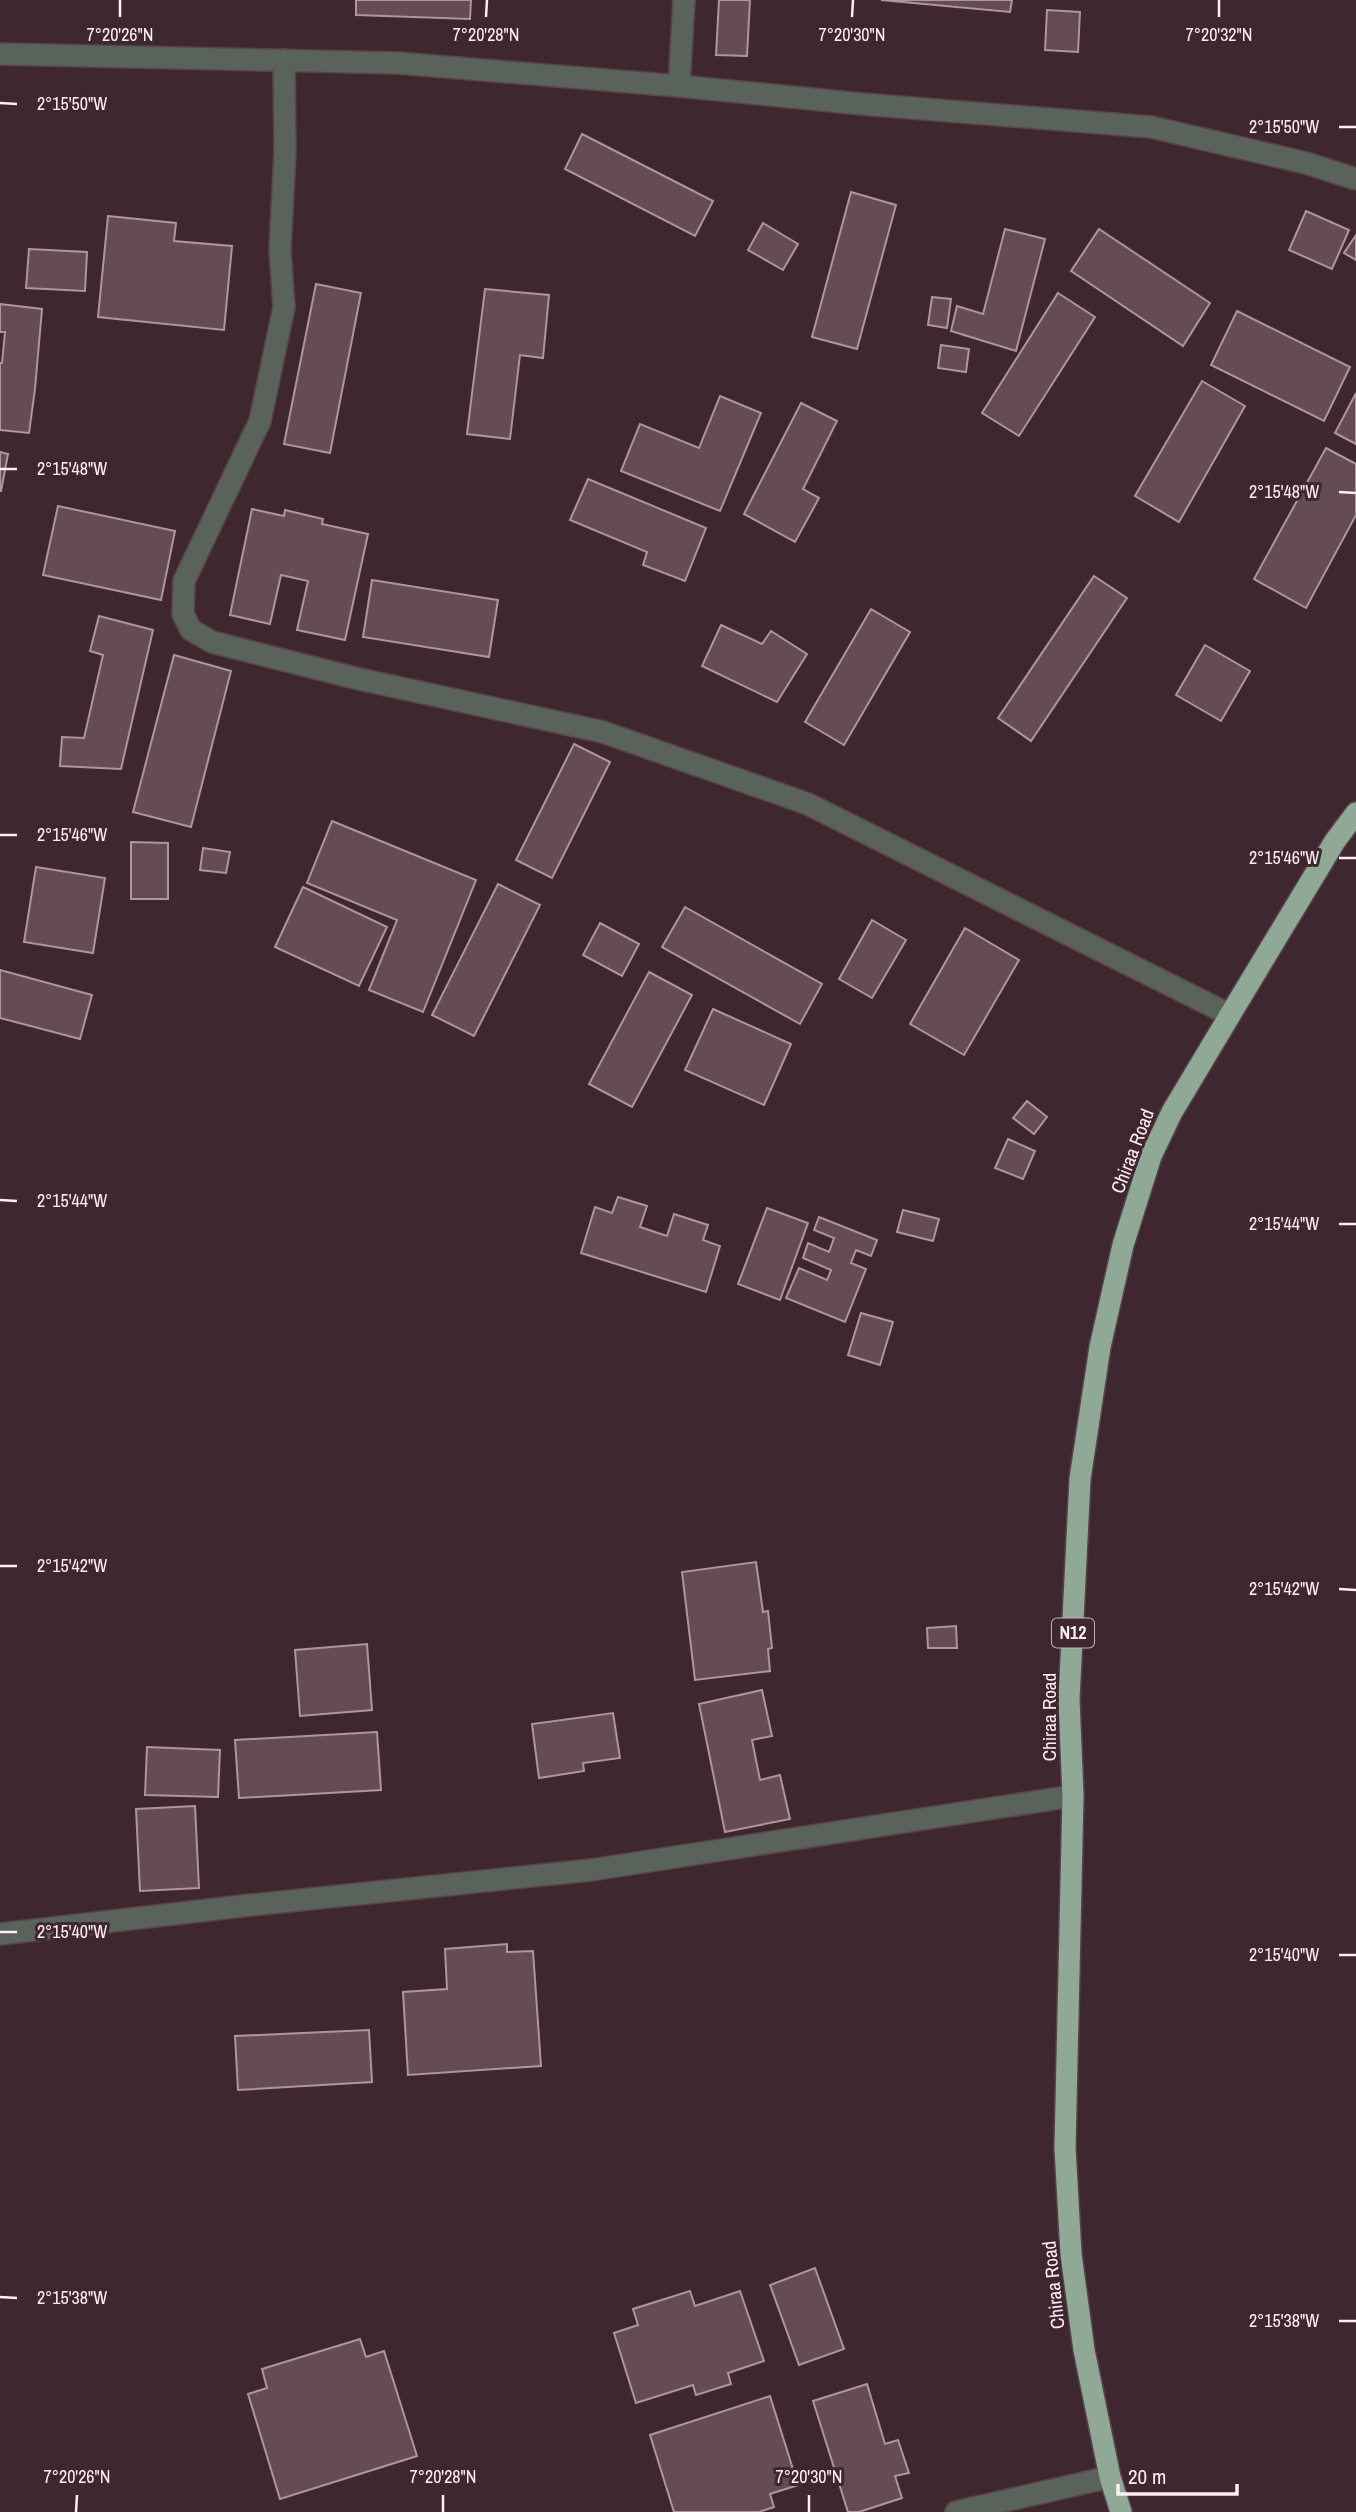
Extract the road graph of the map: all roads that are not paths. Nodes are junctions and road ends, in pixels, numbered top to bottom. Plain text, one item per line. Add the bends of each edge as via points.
1 (684, 0) edge
2 (0, 54) edge
3 (284, 60) junction
4 (679, 86) junction
5 (1356, 179) edge
6 (1356, 813) edge
7 (1230, 1014) junction
8 (1073, 1796) junction
9 (0, 1934) edge
10 (1110, 2477) junction
11 (956, 2512) edge
12 (1121, 2512) edge

1 - 4 street
2 - 3 street
3 - 4 street via 398,63
3 - 7 street via 280,250 284,307 260,421 184,581 183,614 191,630 212,642 346,676 603,732 808,804
4 - 5 street via 1151,127
6 - 7 highway, Chiraa Road / N12
7 - 8 highway, Chiraa Road / N12 via 1151,1156 1123,1245 1100,1347 1080,1479 1069,1699
8 - 9 street via 591,1870
8 - 10 highway, Chiraa Road / N12 via 1065,2148 1071,2254 1084,2350
10 - 11 street
10 - 12 highway, Chiraa Road / N12

